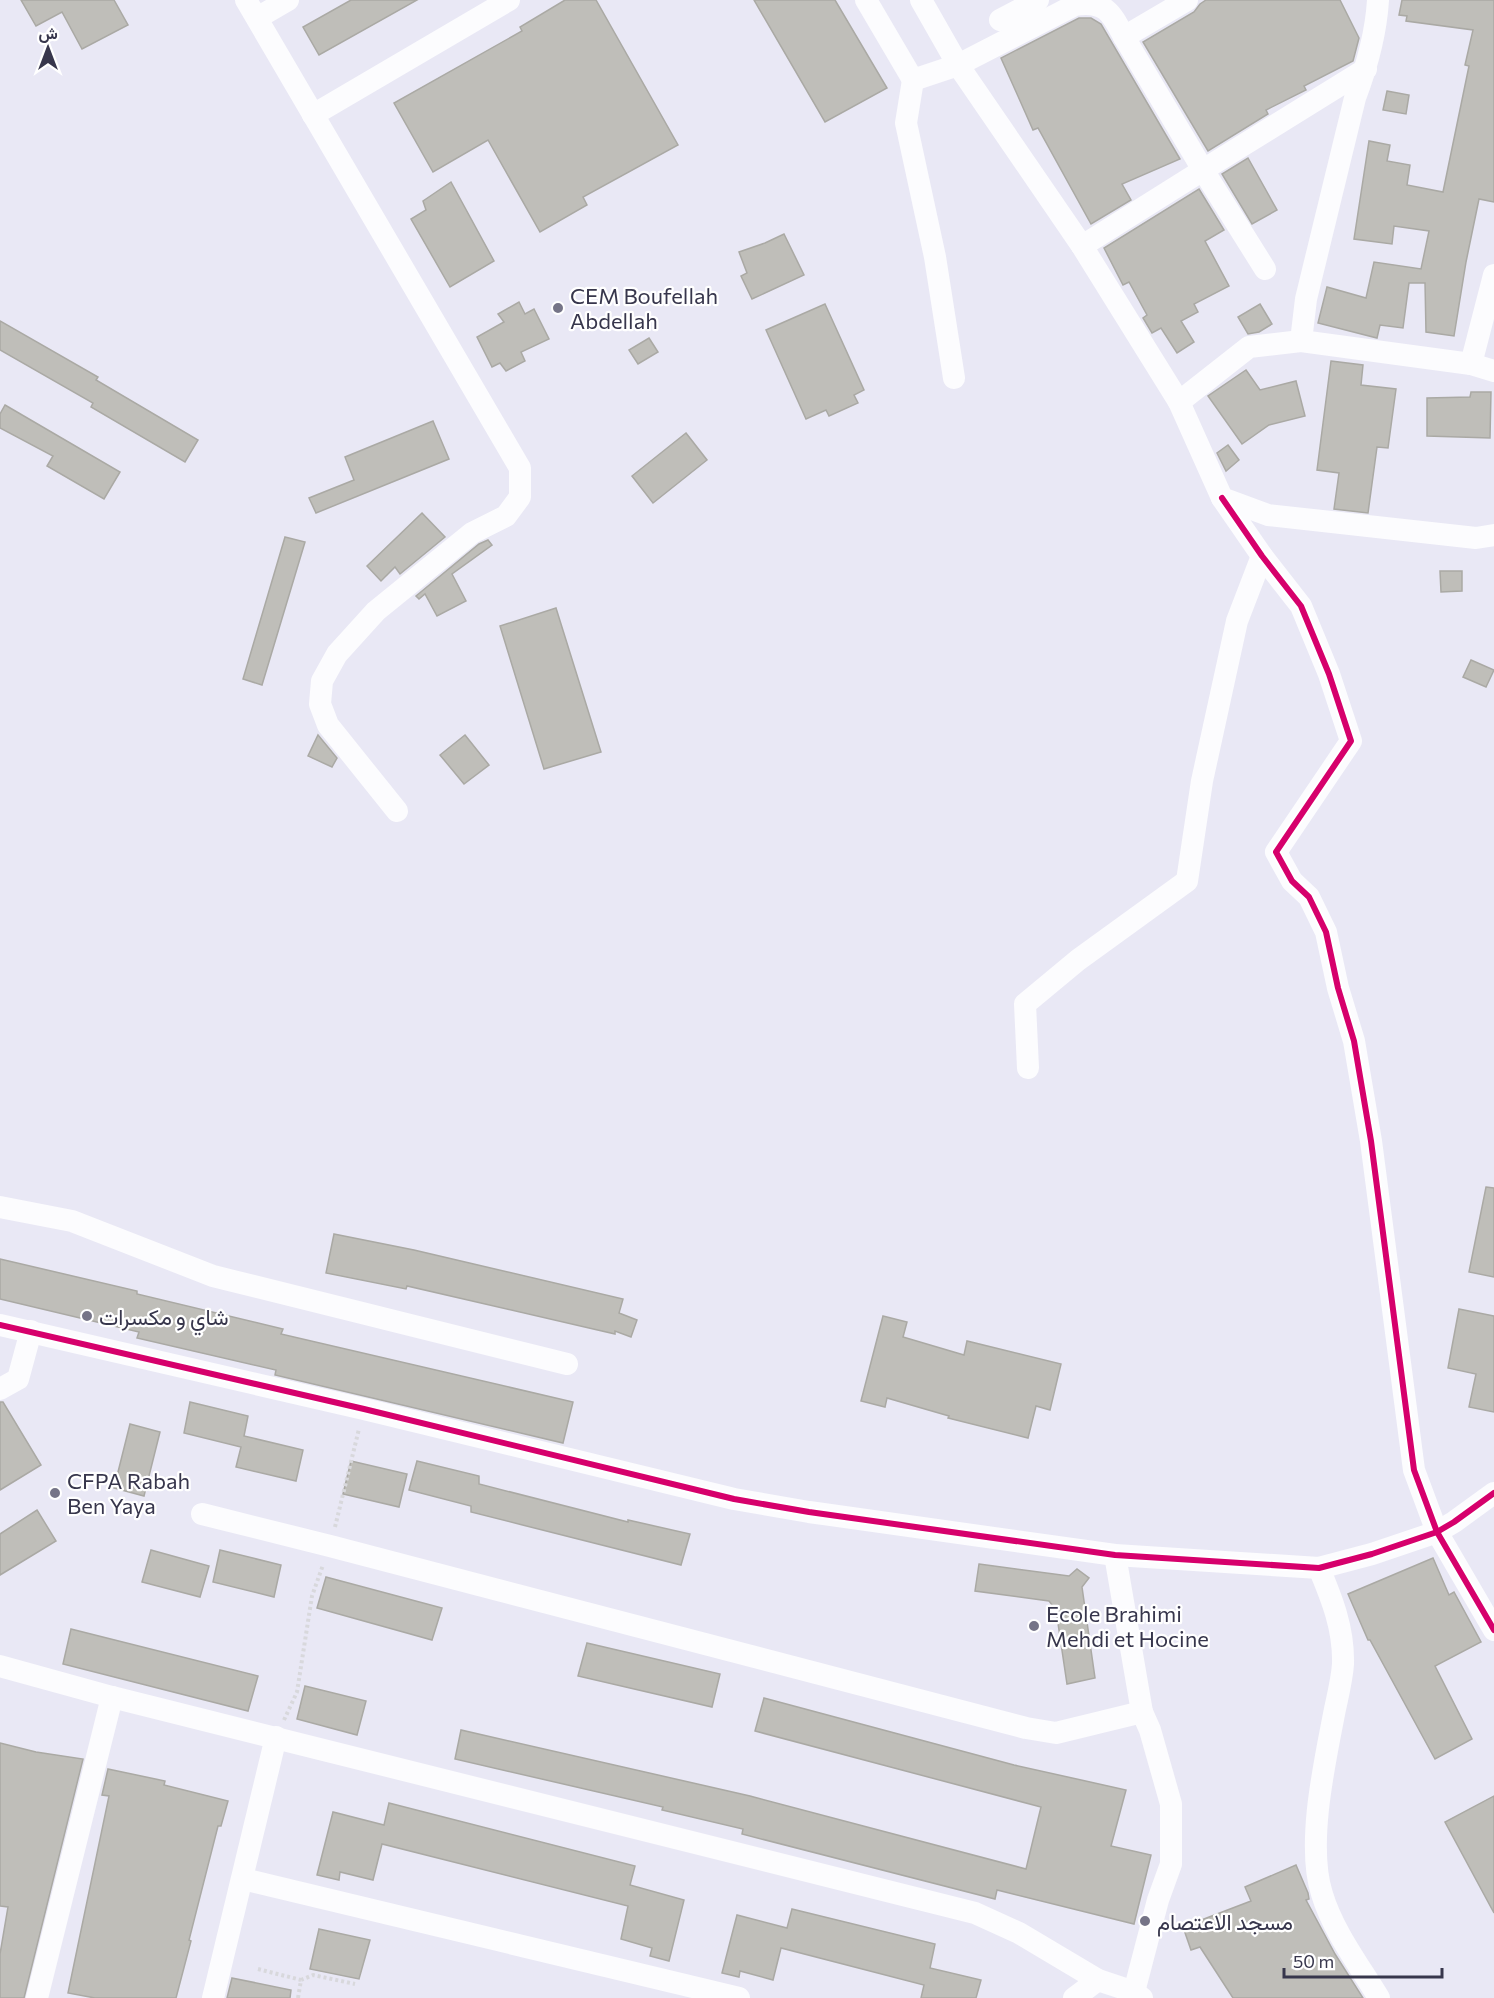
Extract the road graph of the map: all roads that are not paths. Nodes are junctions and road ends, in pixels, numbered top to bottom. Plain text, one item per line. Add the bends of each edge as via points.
1 (288, 0) edge
2 (509, 0) edge
3 (866, 0) edge
4 (921, 0) edge
5 (1038, 0) edge
6 (1187, 0) edge
7 (1378, 0) edge
8 (251, 9) edge
9 (1000, 20) dead end
10 (1124, 37) junction
11 (958, 65) junction
12 (1366, 69) junction
13 (913, 80) junction
14 (313, 115) junction
15 (1203, 170) junction
16 (1082, 246) junction
17 (1265, 269) dead end
18 (1494, 275) edge
19 (1301, 340) junction
20 (1471, 364) junction
21 (1494, 371) edge
22 (954, 378) dead end
23 (1179, 402) junction
24 (1222, 498) junction
25 (1494, 536) edge
26 (1262, 556) junction
27 (397, 811) dead end
28 (1028, 1068) dead end
29 (0, 1207) edge
30 (0, 1325) edge
31 (31, 1332) junction
32 (567, 1364) dead end
33 (0, 1389) edge
34 (1494, 1493) edge
35 (202, 1514) dead end
36 (1437, 1532) junction
37 (1115, 1555) junction
38 (1319, 1568) junction
39 (1494, 1630) edge
40 (0, 1666) edge
41 (112, 1697) junction
42 (1142, 1712) junction
43 (276, 1737) junction
44 (243, 1879) junction
45 (1098, 1980) junction
46 (1138, 1995) edge
47 (37, 1998) edge
48 (213, 1998) edge
49 (739, 1998) edge
50 (1074, 1998) edge
51 (1379, 1998) edge

1 - 8 street
2 - 14 street
3 - 13 street
4 - 11 street
5 - 9 street
6 - 10 street
7 - 12 street
8 - 14 street
10 - 11 street via 1110,11 1095,2 1086,2 1075,4
10 - 15 street
11 - 13 street
11 - 16 street
12 - 15 street
12 - 19 street via 1355,98 1306,299
13 - 22 street via 906,123 935,257
14 - 27 street via 520,468 520,497 506,516 472,533 376,611 337,654 322,681 320,704 328,725
15 - 16 street
15 - 17 street
16 - 23 street
18 - 20 street
19 - 20 street
19 - 23 street via 1249,346
20 - 21 street
23 - 24 street
24 - 25 street via 1268,515 1476,538
24 - 26 street
26 - 28 street via 1237,621 1202,781 1187,880 1025,1004
26 - 36 street via 1301,606 1351,741 1276,852 1292,880 1309,897 1326,932 1354,1041 1414,1470
29 - 32 street via 72,1221 213,1276
30 - 31 street
31 - 33 street via 18,1379
31 - 37 street via 734,1499
34 - 36 street
35 - 42 street via 1026,1728 1056,1733
36 - 38 street
36 - 39 street
37 - 38 street
37 - 42 street
38 - 51 street via 1341,1627 1343,1665 1322,1780 1315,1857 1321,1893 1331,1918
40 - 41 street
41 - 43 street
41 - 47 street
42 - 46 street via 1171,1804 1171,1864 1158,1900
43 - 44 street
43 - 45 street via 975,1913 1019,1933
44 - 48 street
44 - 49 street
45 - 46 street
45 - 50 street

